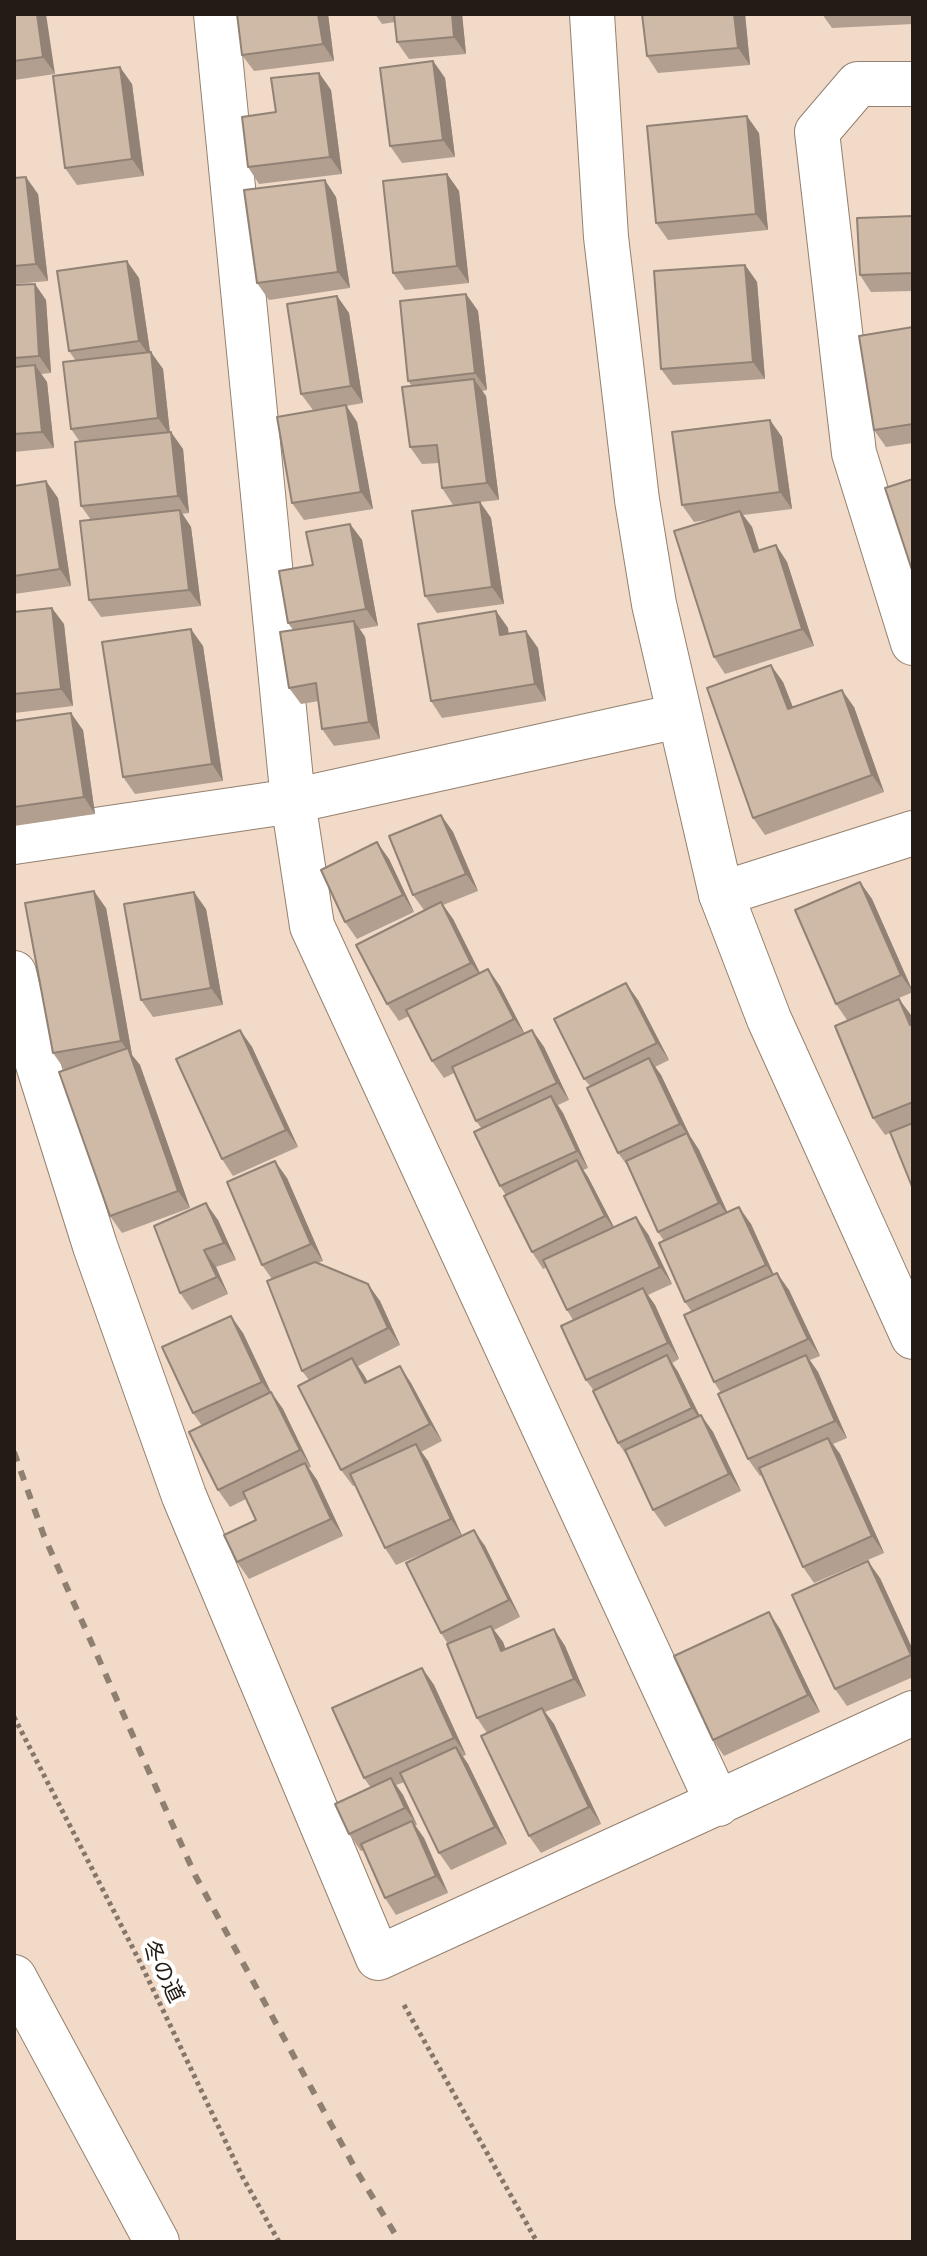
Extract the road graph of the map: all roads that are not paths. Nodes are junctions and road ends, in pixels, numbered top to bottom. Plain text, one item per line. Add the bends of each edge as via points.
1 (216, 14) edge
2 (592, 14) edge
3 (913, 84) edge
4 (913, 643) edge
5 (678, 716) junction
6 (293, 801) junction
7 (913, 833) edge
8 (14, 842) edge
9 (721, 894) junction
10 (14, 973) edge
11 (913, 1337) edge
12 (913, 1713) edge
13 (718, 1804) junction
14 (14, 1977) edge
15 (157, 2242) edge

1 - 6 street
2 - 5 street via 606,237 634,469
3 - 4 street via 858,84 817,132 854,453
5 - 6 street
5 - 9 street
6 - 8 street
6 - 13 street via 312,926
7 - 9 street
9 - 11 street via 769,1019
10 - 13 street via 95,1246 179,1481 378,1958
12 - 13 street
14 - 15 street

